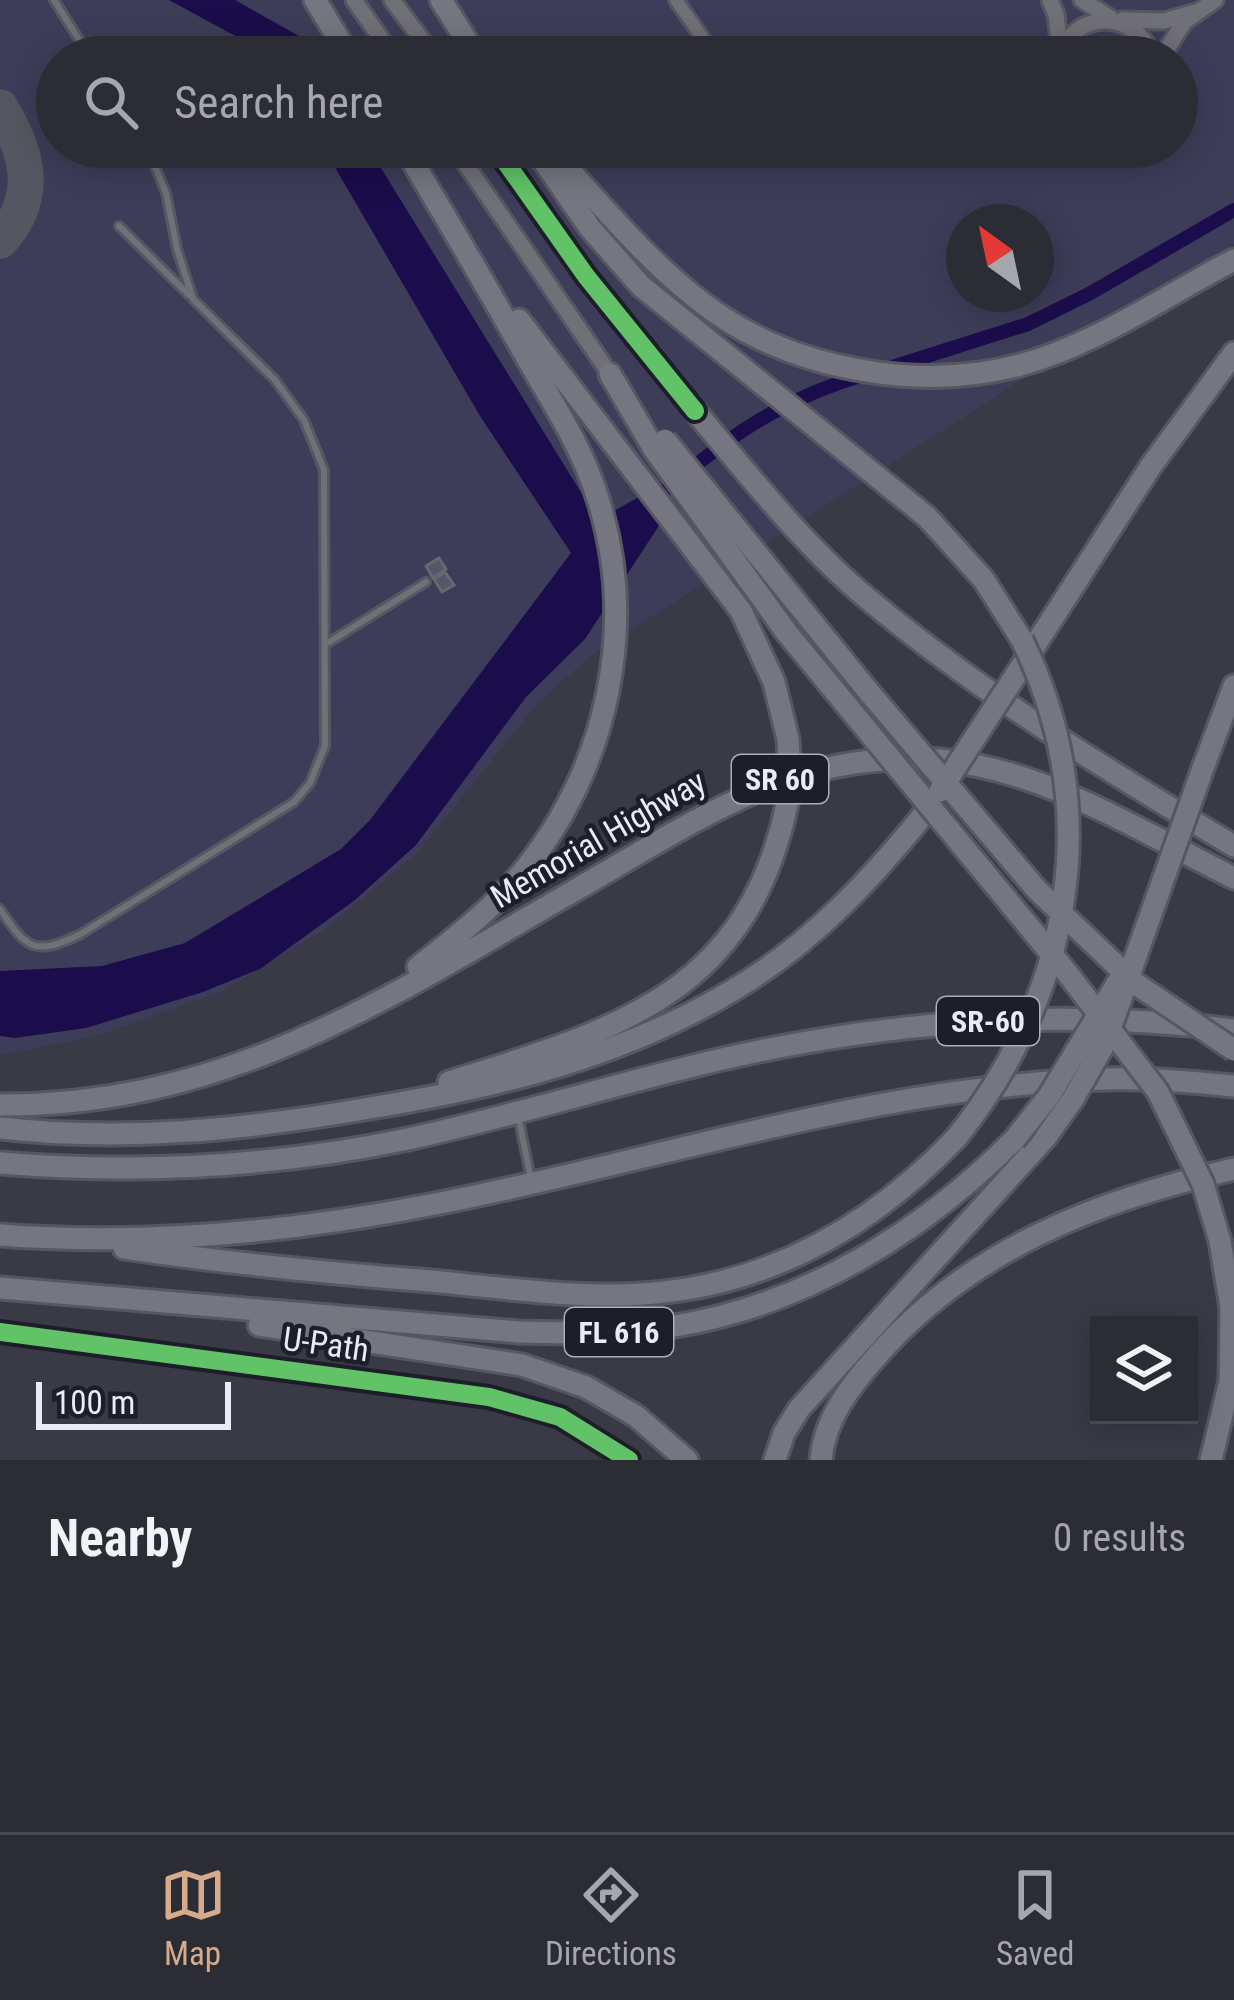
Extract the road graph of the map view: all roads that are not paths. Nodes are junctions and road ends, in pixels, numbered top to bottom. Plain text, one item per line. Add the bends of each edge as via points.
1 (54, 0) edge
2 (315, 0) edge
3 (354, 0) edge
4 (396, 0) edge
5 (441, 0) edge
6 (676, 0) edge
7 (1050, 0) edge
8 (1082, 0) edge
9 (1215, 0) edge
10 (1196, 12) junction
11 (1115, 20) junction
12 (77, 36) edge
13 (337, 36) edge
14 (379, 36) edge
15 (421, 36) edge
16 (464, 36) edge
17 (701, 36) edge
18 (1058, 36) edge
19 (1074, 36) edge
20 (1142, 36) edge
21 (1173, 36) edge
22 (158, 168) edge
23 (416, 168) edge
24 (468, 168) edge
25 (510, 168) edge
26 (549, 168) edge
27 (569, 168) edge
28 (118, 226) dead end
29 (457, 237) junction
30 (1234, 260) edge
31 (194, 298) junction
32 (1234, 353) edge
33 (610, 374) joint
34 (695, 411) joint
35 (660, 445) junction
36 (426, 582) dead end
37 (326, 644) junction
38 (1234, 686) edge
39 (1234, 846) edge
40 (1234, 878) edge
41 (0, 908) edge
42 (1134, 957) junction
43 (360, 1011) junction
44 (1234, 1030) edge
45 (1234, 1050) edge
46 (1234, 1086) edge
47 (0, 1105) edge
48 (517, 1112) junction
49 (344, 1113) junction
50 (0, 1128) edge
51 (0, 1162) edge
52 (1234, 1169) edge
53 (532, 1184) junction
54 (0, 1235) edge
55 (34, 1238) junction
56 (0, 1288) edge
57 (171, 1305) junction
58 (822, 1383) junction
59 (687, 1460) edge
60 (776, 1460) edge
61 (792, 1460) edge
62 (821, 1460) edge
63 (1211, 1460) edge

1 - 12 lane
2 - 13 highway
3 - 14 street
4 - 15 street
5 - 16 highway
6 - 17 street
7 - 18 street
8 - 11 street
9 - 10 street
10 - 11 street
10 - 21 street
11 - 19 street via 1083,26
11 - 20 street
22 - 31 lane
23 - 29 highway
24 - 33 street
25 - 34 street
26 - 55 highway, bridge via 640,286 927,517 985,580 1022,640 1053,719 1069,810 1058,939 1026,1031 984,1103 901,1191 839,1235 762,1270 690,1289 552,1292
27 - 30 highway via 720,316 837,366 973,375 1023,365 1087,340
28 - 31 lane
29 - 43 highway via 598,497 615,597 614,662 577,790 557,824 496,901
29 - 49 highway, bridge via 755,636 788,739 787,804 753,902 715,955 668,995 543,1052
31 - 37 lane via 275,380 324,470
32 - 49 highway, bridge via 928,809 800,944 716,1000 564,1066
33 - 35 highway
34 - 39 highway via 859,591 1027,718
35 - 45 highway, bridge via 1037,890 1136,984
35 - 63 highway, bridge via 787,633 1158,1092 1203,1184 1231,1306 1230,1382
36 - 37 lane
37 - 41 lane via 325,746 294,802 62,943 29,945
38 - 42 highway, FL 616, bridge
40 - 43 highway, Memorial Highway / SR 60 via 1030,780 943,760 836,764 721,806
42 - 57 highway, FL 616, bridge via 1014,1140 974,1180 808,1288 733,1314 605,1333
42 - 58 highway, bridge via 1105,1043 1046,1137
43 - 47 highway, Memorial Highway / SR 60 via 202,1078 115,1097
44 - 48 highway, SR-60 via 1102,1018 918,1026 743,1054
46 - 53 highway via 1023,1084 916,1099
48 - 51 highway, SR-60 via 377,1145 252,1162
48 - 53 lane
49 - 50 highway via 136,1135
52 - 62 highway via 1086,1212 978,1266 863,1372 835,1413
53 - 55 highway via 303,1226
54 - 55 highway
56 - 57 highway, FL 616
57 - 59 highway via 522,1365 586,1387
58 - 60 highway via 791,1420
58 - 61 highway via 803,1415

